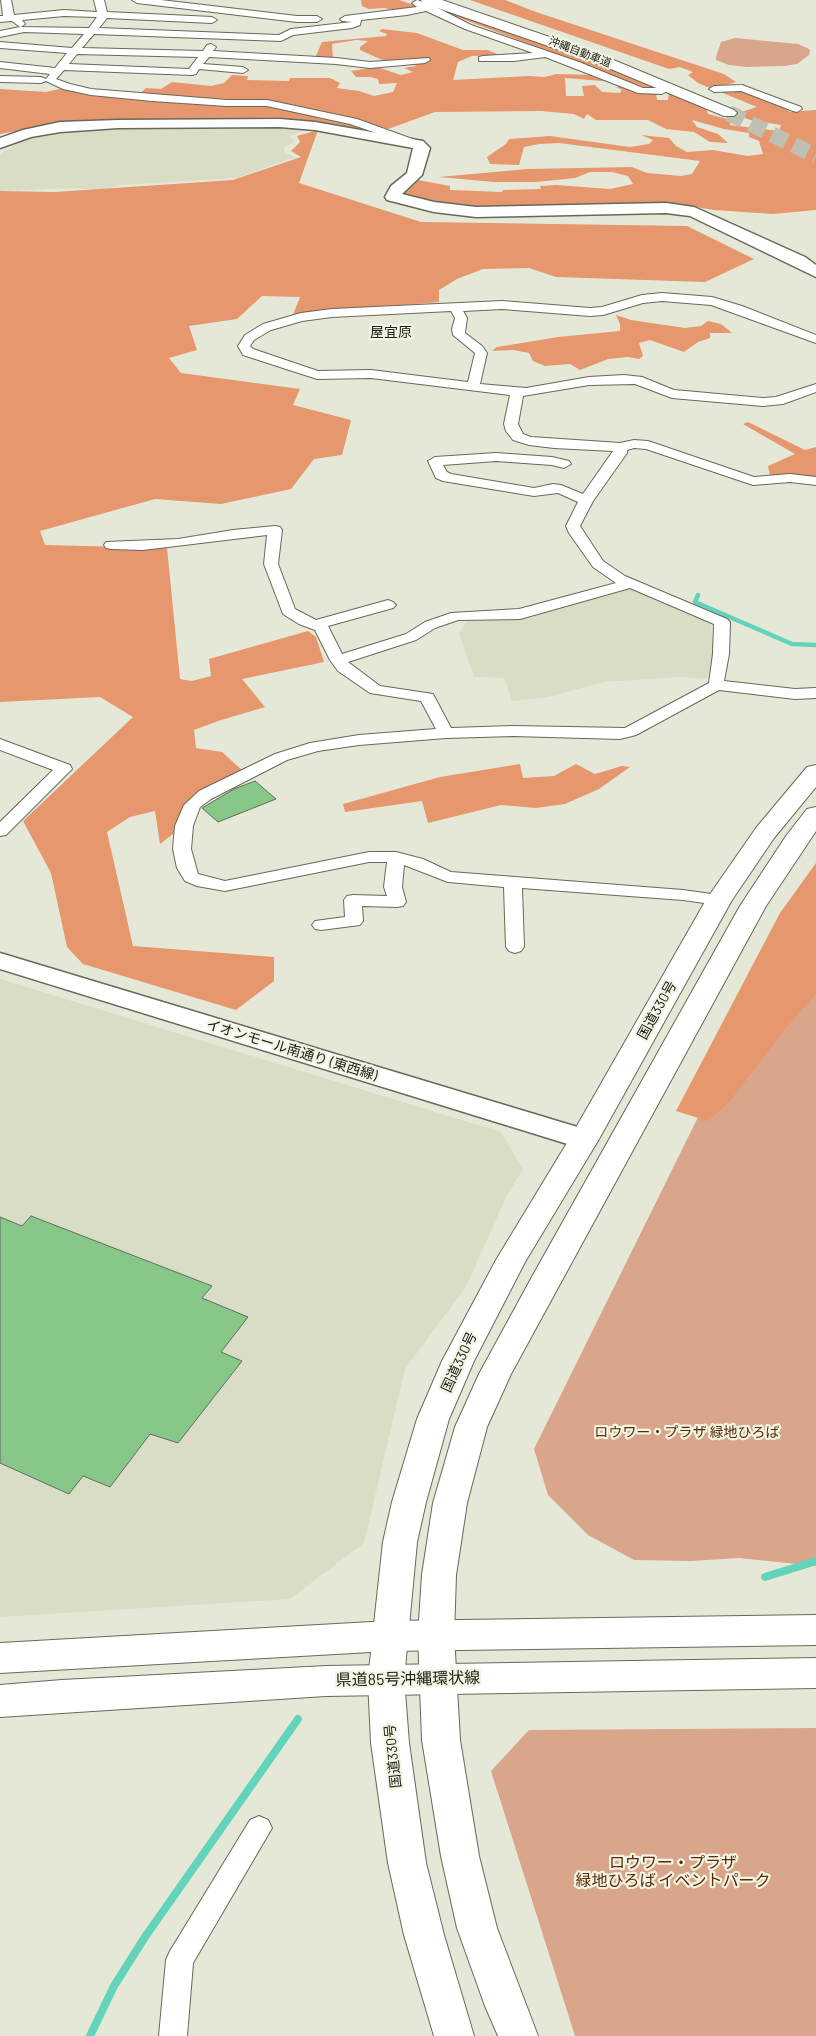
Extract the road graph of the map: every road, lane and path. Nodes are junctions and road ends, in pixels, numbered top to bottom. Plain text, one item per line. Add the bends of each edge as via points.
1 (6, 0) edge
2 (99, 0) edge
3 (137, 0) edge
4 (406, 0) edge
5 (454, 0) edge
6 (177, 2) edge
7 (428, 4) edge
8 (221, 5) edge
9 (102, 15) junction
10 (13, 17) junction
11 (355, 18) junction
12 (0, 19) edge
13 (212, 20) junction
14 (24, 29) junction
15 (92, 31) junction
16 (0, 34) edge
17 (210, 34) junction
18 (0, 45) edge
19 (214, 45) junction
20 (269, 47) dead end
21 (74, 51) junction
22 (205, 54) junction
23 (546, 54) junction
24 (483, 59) dead end
25 (425, 60) dead end
26 (0, 65) edge
27 (197, 66) junction
28 (117, 69) junction
29 (243, 70) dead end
30 (55, 73) junction
31 (0, 79) edge
32 (714, 89) dead end
33 (662, 91) dead end
34 (91, 92) junction
35 (746, 109) tunnel mouth
36 (797, 109) dead end
37 (730, 113) tunnel mouth
38 (0, 143) edge
39 (418, 144) junction
40 (816, 272) edge
41 (454, 306) junction
42 (816, 339) edge
43 (473, 387) junction
44 (816, 388) edge
45 (517, 392) junction
46 (620, 447) junction
47 (496, 458) junction
48 (564, 464) dead end
49 (816, 481) edge
50 (480, 483) junction
51 (586, 500) junction
52 (111, 545) dead end
53 (632, 583) junction
54 (388, 605) dead end
55 (316, 626) junction
56 (338, 660) junction
57 (716, 685) junction
58 (816, 693) edge
59 (446, 733) junction
60 (0, 744) edge
61 (816, 772) edge
62 (8, 813) edge
63 (816, 814) edge
64 (0, 832) edge
65 (396, 857) junction
66 (513, 883) junction
67 (718, 900) junction
68 (322, 925) dead end
69 (515, 947) dead end
70 (0, 961) edge
71 (584, 1139) junction
72 (816, 1630) edge
73 (436, 1635) junction
74 (389, 1636) junction
75 (0, 1658) edge
76 (816, 1673) edge
77 (438, 1678) junction
78 (386, 1680) junction
79 (0, 1701) edge
80 (258, 1828) dead end
81 (174, 2036) edge
82 (454, 2036) edge
83 (518, 2036) edge

1 - 10 street via 8,16
2 - 9 street
3 - 6 street
4 - 7 street
5 - 35 main road, 沖縄自動車道 via 600,50
6 - 8 street
7 - 11 street via 407,12
7 - 23 street via 468,27
7 - 37 main road, 沖縄自動車道 via 577,51
8 - 11 street via 297,19
8 - 13 street
9 - 10 street via 64,13
9 - 13 street
9 - 15 street
10 - 12 street
10 - 14 street
11 - 17 street via 357,23 349,26 291,32 281,38
13 - 17 street
14 - 15 street
14 - 16 street
15 - 17 street
15 - 21 street
17 - 19 street
18 - 21 street
19 - 20 street
19 - 22 street
21 - 22 street
21 - 30 street
22 - 25 street via 370,65
22 - 27 street
23 - 24 street
23 - 33 street via 642,91
26 - 30 street
27 - 28 street via 192,72
27 - 29 street
28 - 30 street
28 - 34 street
30 - 31 street
30 - 34 street via 67,87
32 - 36 street via 742,88
34 - 39 street via 267,103 353,121
38 - 39 street via 60,127 280,123
39 - 40 street via 422,148 414,176 397,189 393,197 434,207 476,212 666,208 694,212
41 - 42 street via 502,305 590,312 642,299 685,298 712,301 738,309
41 - 43 street via 461,318 459,335 481,353
41 - 43 street via 301,317 267,327 249,338 244,346 248,352 318,375 371,374
43 - 45 street
44 - 45 street via 778,401 763,402 672,394 637,380 624,379
45 - 46 street via 511,424 518,437 554,444
46 - 49 street via 648,445 753,480 790,478
46 - 51 street via 620,453
47 - 48 street
47 - 50 street
47 - 50 street via 435,461 441,475
50 - 51 street via 534,492 561,489
51 - 53 street via 576,518 576,533 598,564
52 - 55 street via 178,543 275,530 271,564 288,611
53 - 56 street via 520,614 456,616 411,636
53 - 57 street via 722,622
54 - 55 street
55 - 56 street via 321,627
56 - 59 street via 344,668 376,690 427,698
57 - 58 street via 795,694
57 - 59 street via 630,732 620,734
59 - 65 street via 316,746 281,757 205,795 192,805 184,826 182,849 191,877 225,886 369,857
60 - 62 street via 64,768
61 - 67 main road, 国道330号 via 764,833
62 - 64 street
63 - 73 main road via 753,906 495,1374 471,1427 450,1503 439,1576
65 - 66 street via 448,878
65 - 68 street via 394,887 401,909 353,900 354,920
66 - 67 street
66 - 69 street
67 - 71 main road, 国道330号
70 - 71 street, イオンモール南通り (東西線)
71 - 74 main road, 国道330号 via 511,1260 458,1361 433,1419 408,1502
72 - 73 main road
73 - 74 main road
73 - 77 main road
74 - 75 main road
74 - 78 main road, 国道330号
76 - 77 main road, 県道85号沖縄環状線
77 - 78 main road, 県道85号沖縄環状線
77 - 83 main road via 441,1740 460,1856 477,1928
78 - 79 main road, 県道85号沖縄環状線 via 296,1682
78 - 82 main road, 国道330号 via 392,1758 407,1863
80 - 81 street via 180,1960

